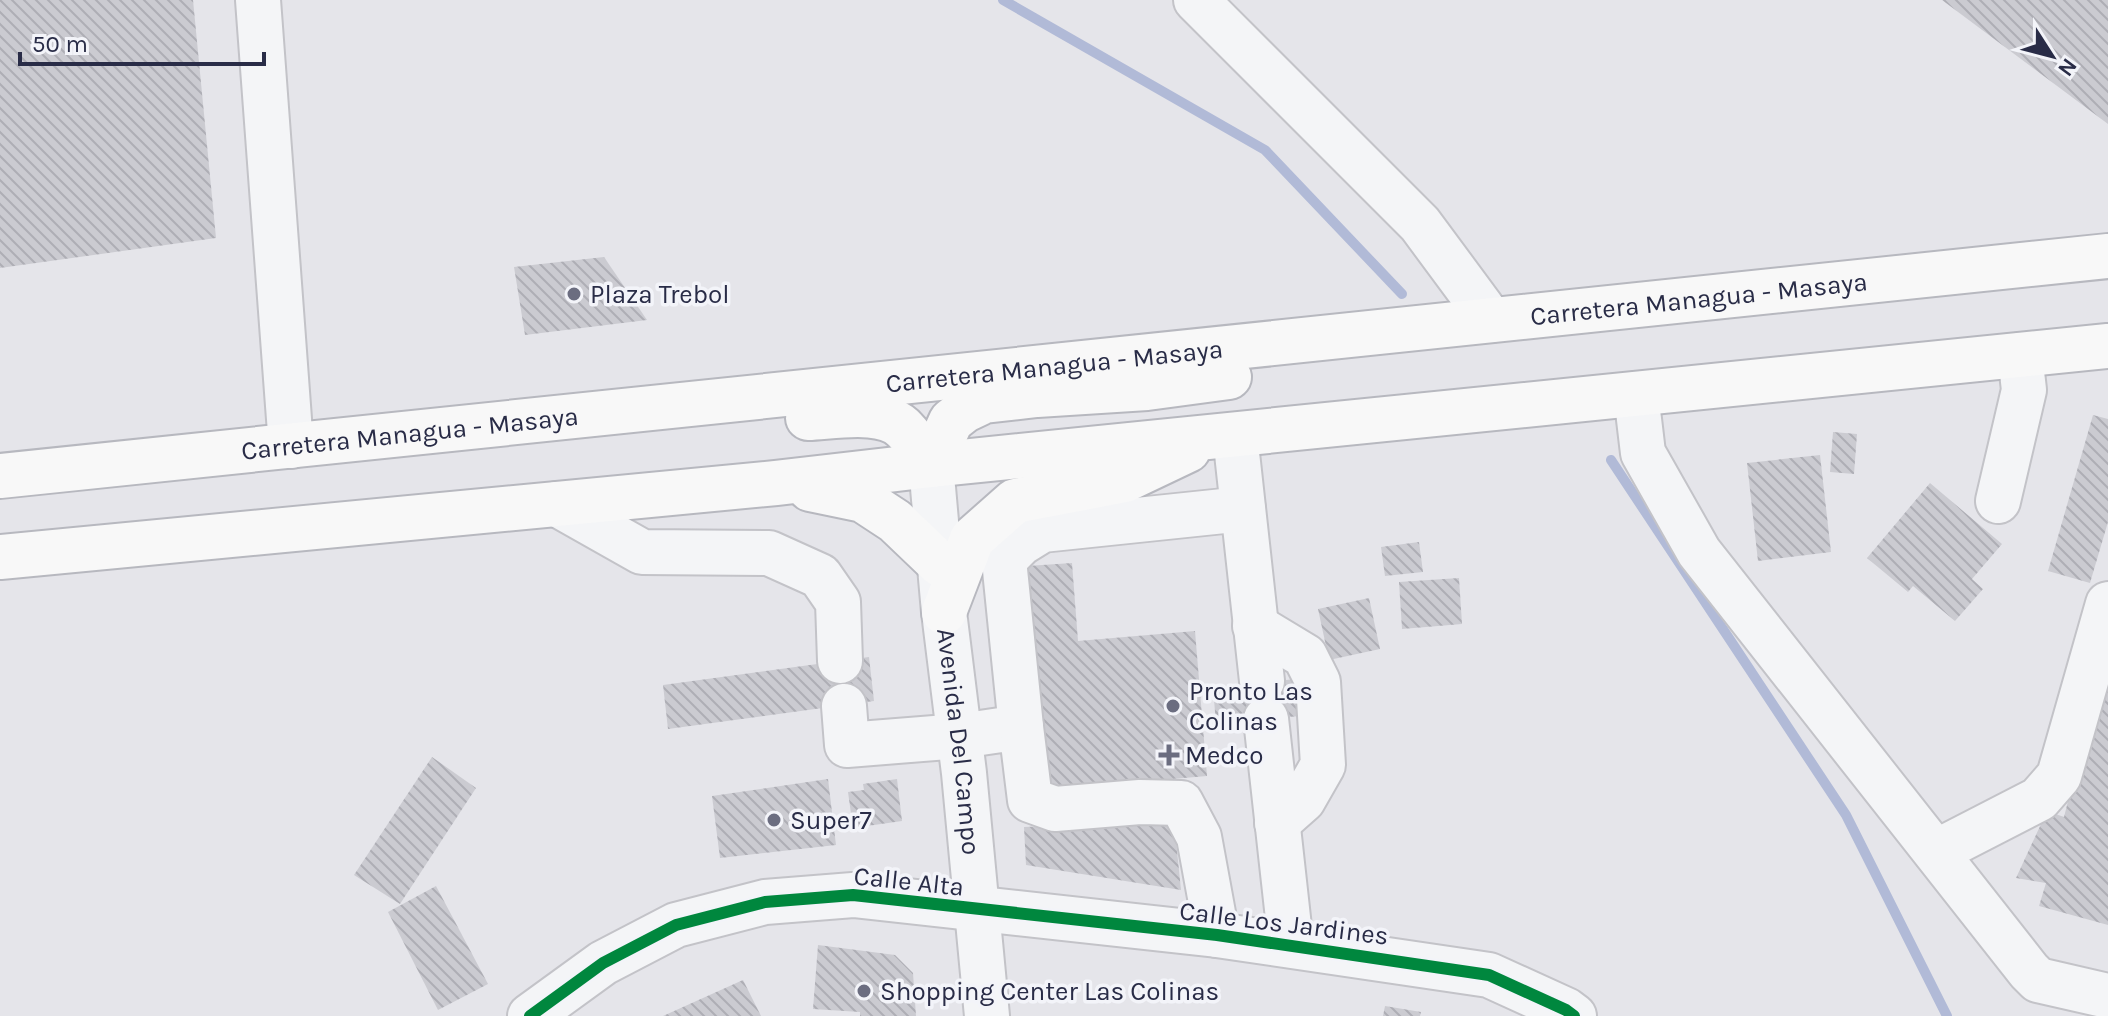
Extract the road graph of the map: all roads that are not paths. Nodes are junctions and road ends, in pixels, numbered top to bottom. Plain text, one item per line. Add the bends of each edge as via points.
1 (258, 0) edge
2 (1196, 0) edge
3 (2108, 256) edge
4 (1491, 320) junction
5 (1301, 341) junction
6 (2108, 346) edge
7 (2020, 355) junction
8 (1636, 394) junction
9 (575, 416) junction
10 (1225, 436) junction
11 (291, 446) junction
12 (931, 465) junction
13 (0, 476) edge
14 (776, 483) junction
15 (1998, 501) dead end
16 (557, 504) junction
17 (1243, 509) junction
18 (0, 557) edge
19 (940, 564) junction
20 (2108, 604) edge
21 (944, 612) junction
22 (1255, 626) junction
23 (840, 661) dead end
24 (844, 706) dead end
25 (1021, 727) junction
26 (960, 736) junction
27 (1277, 823) junction
28 (1936, 852) junction
29 (978, 910) junction
30 (1217, 935) junction
31 (1291, 945) junction
32 (2108, 996) edge
33 (992, 1014) edge
34 (530, 1016) edge
35 (1574, 1016) edge

1 - 11 street
2 - 4 street via 1420,224
3 - 4 highway, Carretera Managua - Masaya
4 - 5 highway, Carretera Managua - Masaya
5 - 9 highway, Carretera Managua - Masaya
5 - 12 highway via 1232,376 984,401 951,421
6 - 7 highway
7 - 8 highway
7 - 15 street via 2024,390
8 - 10 highway
8 - 28 street via 1643,453 1699,552
9 - 11 highway, Carretera Managua - Masaya
9 - 12 highway via 670,431 883,417 903,427
10 - 12 highway
10 - 17 street
10 - 21 highway via 1125,480 1015,501 972,539
11 - 13 highway, Carretera Managua - Masaya
12 - 14 highway
12 - 19 street, Avenida Del Campo
14 - 16 highway
14 - 19 highway via 863,500 895,521
16 - 18 highway
16 - 23 street via 642,552 769,553 820,576 838,602
17 - 22 street
17 - 25 street via 1042,530 1021,543 1004,560
19 - 21 street, Avenida Del Campo
20 - 28 street via 2059,776 2039,799
21 - 26 street, Avenida Del Campo
22 - 27 street
22 - 27 street via 1305,656 1318,682 1323,765 1303,800
24 - 26 street via 847,745
25 - 26 street
25 - 30 street via 1030,800 1055,809 1181,803 1199,837
26 - 29 street, Avenida Del Campo
27 - 31 street
28 - 32 street via 2038,980
29 - 30 street, Calle Los Jardines
29 - 33 street, Avenida Del Campo
29 - 34 street, Calle Alta via 853,895 765,902 676,925 603,963
30 - 31 street, Calle Los Jardines
31 - 35 street, Calle Los Jardines via 1489,975

